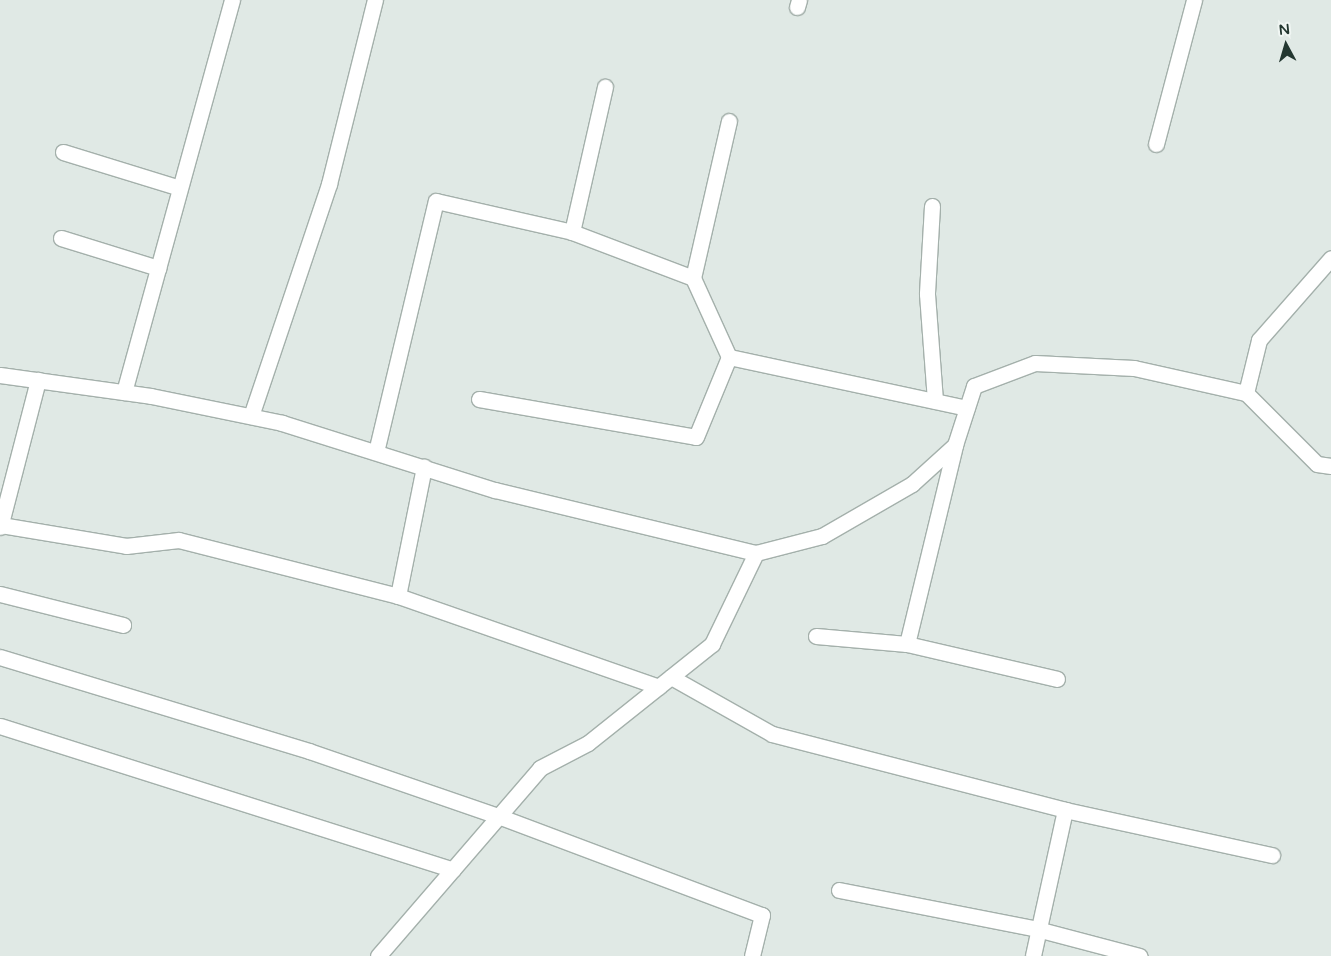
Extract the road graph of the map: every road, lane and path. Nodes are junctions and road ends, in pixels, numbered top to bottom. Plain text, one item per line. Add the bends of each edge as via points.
1 (232, 0) edge
2 (375, 0) edge
3 (1194, 0) edge
4 (605, 87) dead end
5 (729, 121) dead end
6 (1156, 144) dead end
7 (63, 152) dead end
8 (180, 188) junction
9 (932, 206) dead end
10 (572, 232) junction
11 (61, 238) dead end
12 (1331, 258) edge
13 (158, 268) junction
14 (693, 278) junction
15 (729, 357) junction
16 (0, 375) edge
17 (38, 380) junction
18 (124, 392) junction
19 (1246, 393) junction
20 (479, 399) dead end
21 (935, 401) junction
22 (967, 408) junction
23 (252, 416) junction
24 (955, 445) junction
25 (376, 452) junction
26 (1331, 466) edge
27 (424, 468) junction
28 (0, 526) edge
29 (756, 553) junction
30 (0, 594) edge
31 (398, 596) junction
32 (123, 625) dead end
33 (816, 636) dead end
34 (907, 644) junction
35 (0, 657) edge
36 (671, 677) junction
37 (1057, 679) dead end
38 (659, 687) junction
39 (0, 726) edge
40 (1065, 810) junction
41 (498, 816) junction
42 (1272, 856) dead end
43 (452, 870) junction
44 (839, 890) dead end
45 (1037, 929) junction
46 (378, 956) edge
47 (752, 956) edge
48 (1033, 956) edge
49 (1139, 956) edge

1 - 8 street
2 - 23 street via 329,184
3 - 6 street
4 - 10 street
5 - 14 street
7 - 8 street
8 - 13 street
9 - 21 street via 926,294
10 - 14 street
10 - 25 street via 436,201
11 - 13 street
12 - 19 street via 1259,340
13 - 18 street
14 - 15 street
15 - 20 street via 696,437
15 - 21 street
16 - 17 street
17 - 18 street
17 - 28 street
18 - 23 street
19 - 22 street via 1134,368 1035,363 974,386
19 - 26 street via 1317,464
21 - 22 street
22 - 24 street
23 - 25 street
24 - 29 street via 912,484 822,536
24 - 34 street
25 - 27 street
27 - 29 street via 495,490
27 - 31 street
28 - 31 street via 126,546 179,540
29 - 36 street via 712,644
30 - 32 street
31 - 38 street
33 - 34 street
34 - 37 street
35 - 41 street via 309,751
36 - 38 street
36 - 40 street via 772,734
38 - 41 street via 588,743 540,768
39 - 43 street
40 - 42 street
40 - 45 street
41 - 43 street
41 - 47 street via 762,915
43 - 46 street
44 - 45 street
45 - 48 street
45 - 49 street

